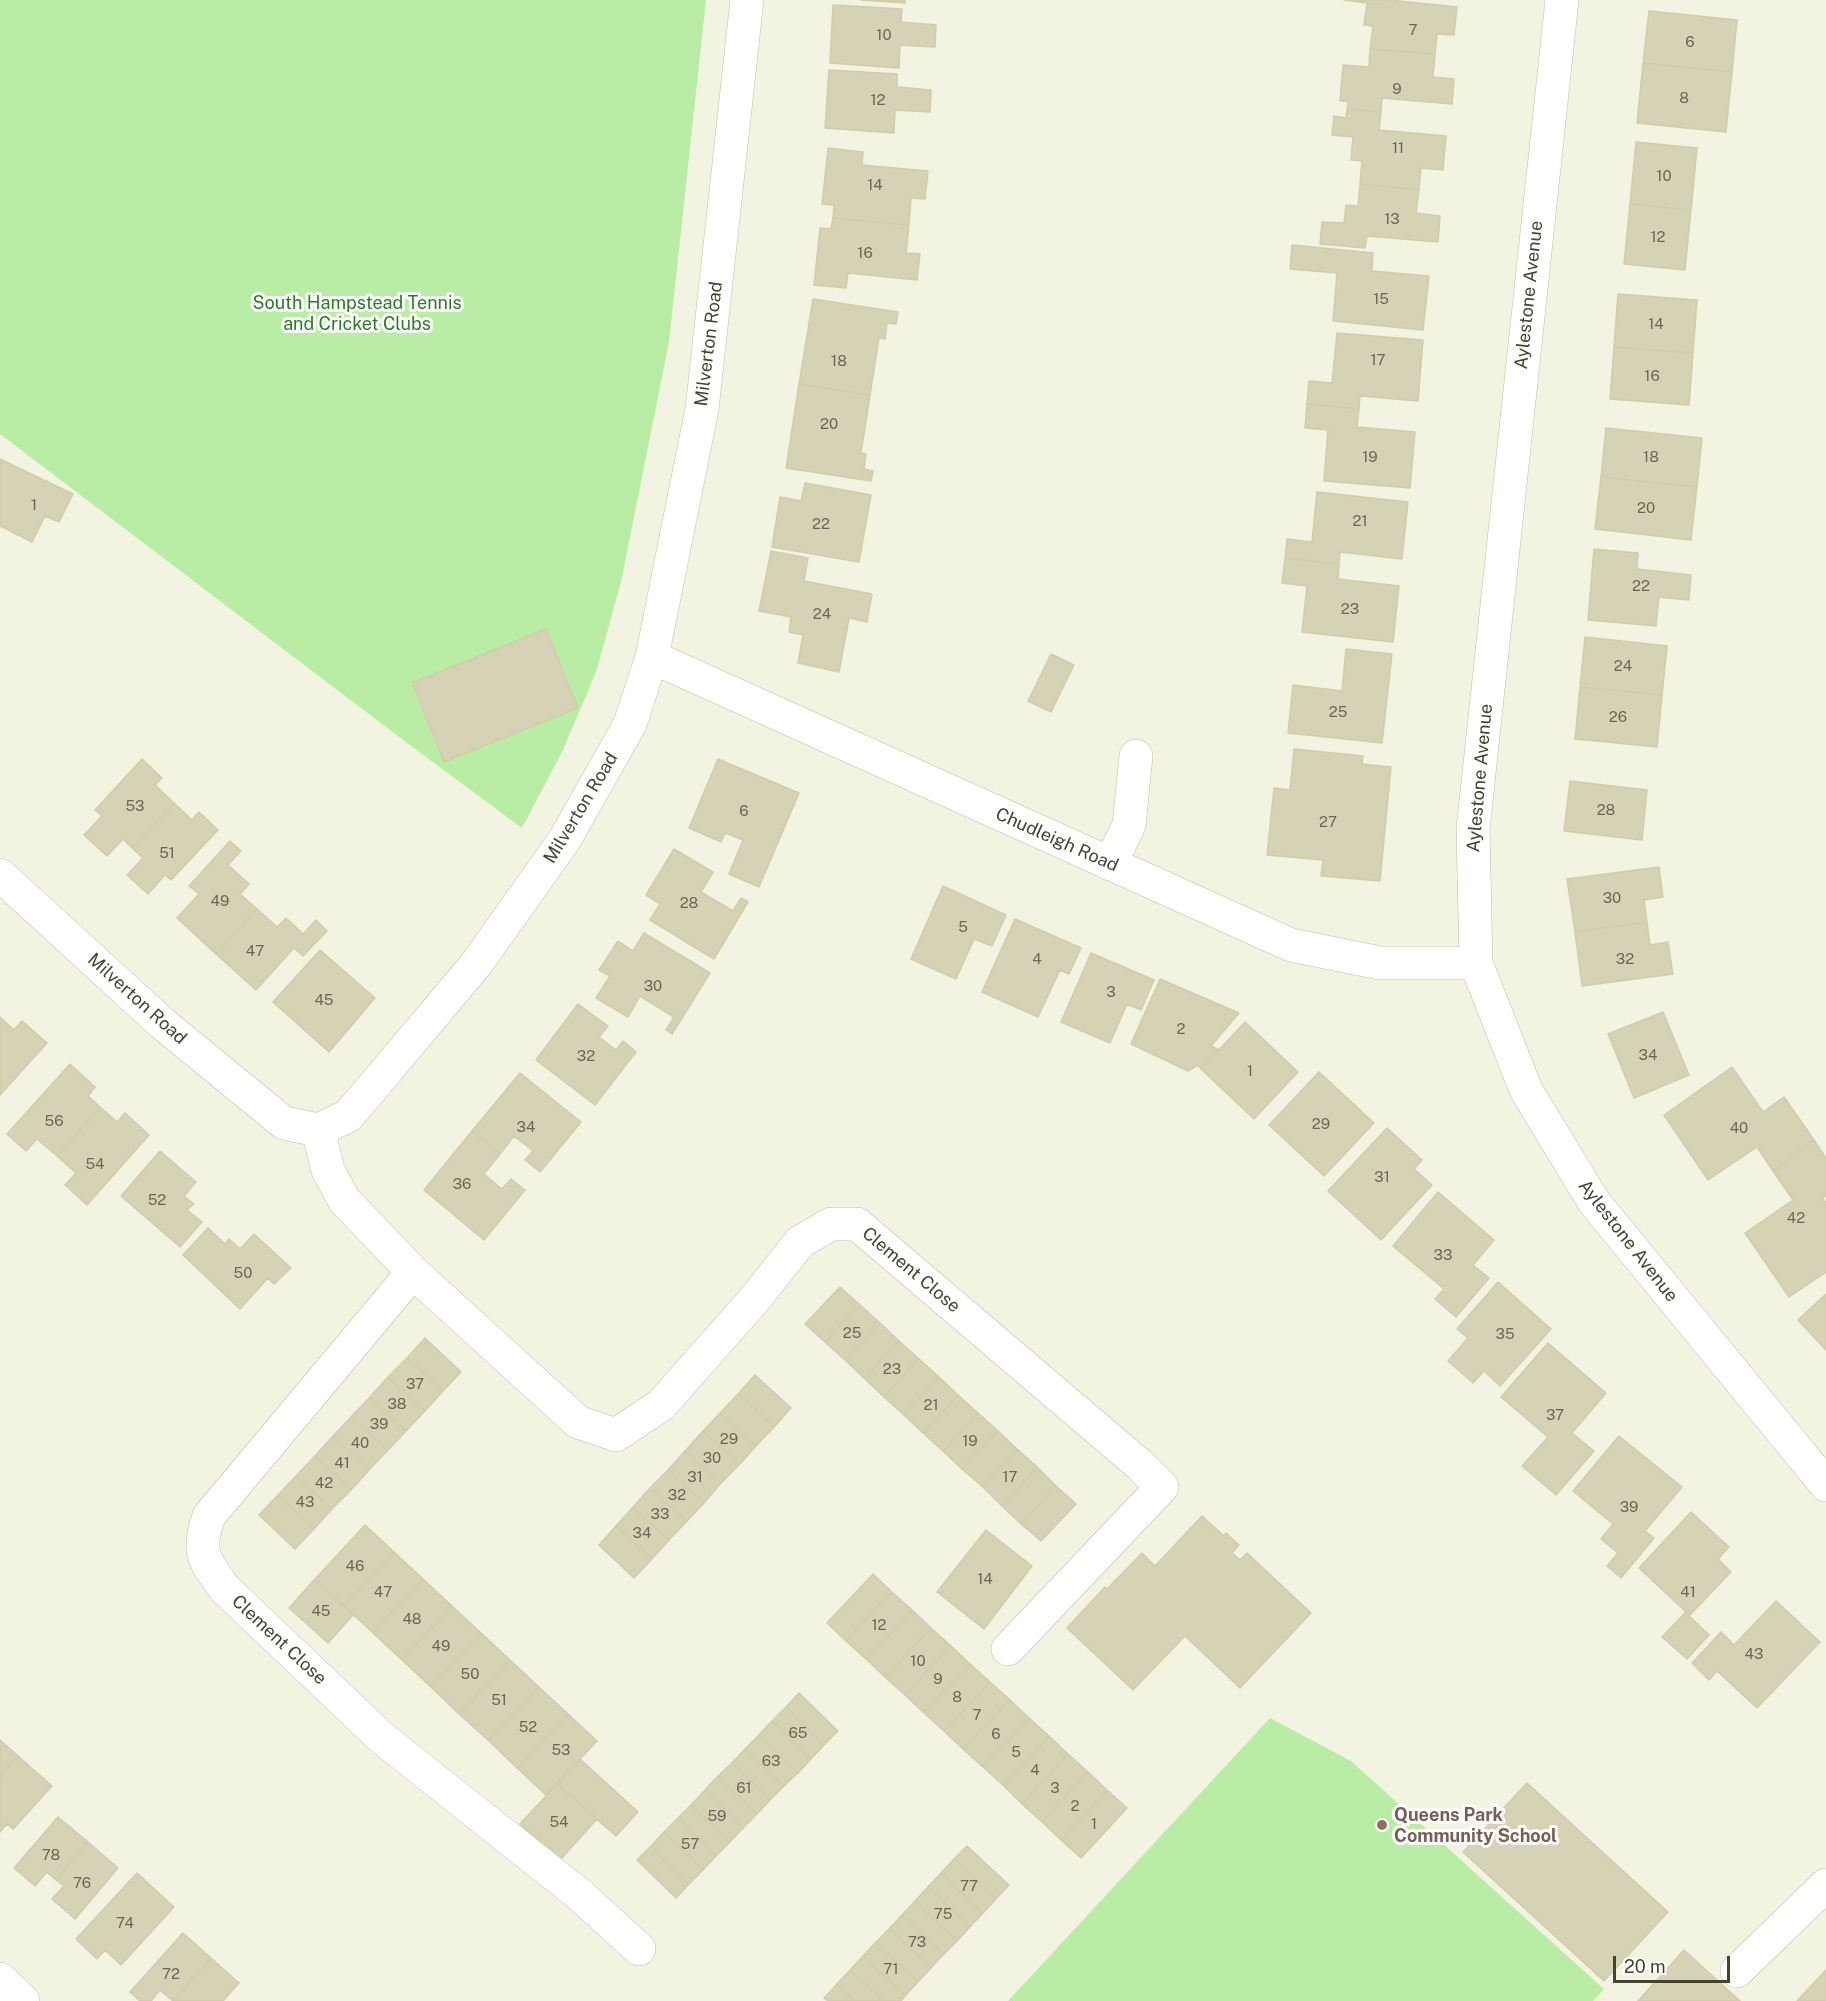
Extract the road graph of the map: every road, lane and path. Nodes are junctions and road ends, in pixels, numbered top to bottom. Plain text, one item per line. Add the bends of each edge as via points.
1 (747, 0) edge
2 (1562, 0) edge
3 (652, 657) junction
4 (1136, 756) dead end
5 (1110, 864) junction
6 (0, 875) edge
7 (1476, 963) junction
8 (318, 1130) junction
9 (413, 1272) junction
10 (1826, 1485) edge
11 (1008, 1649) dead end
12 (1826, 1885) edge
13 (639, 1949) dead end
14 (1737, 1971) dead end
15 (0, 1979) edge
16 (23, 2001) edge

1 - 3 street, Milverton Road via 702,409
2 - 7 street, Aylestone Avenue via 1473,830
3 - 5 street, Chudleigh Road
3 - 8 street, Milverton Road via 630,724 565,839 477,963 372,1089 348,1116
4 - 5 street via 1129,825
5 - 7 street, Chudleigh Road via 1291,945 1380,963
6 - 8 street, Milverton Road via 163,1024 284,1123
7 - 10 street, Aylestone Avenue via 1526,1090 1594,1202
8 - 9 street, Clement Close via 328,1170 344,1200
9 - 11 street, Clement Close via 578,1422 616,1435 661,1405 800,1242 831,1224 857,1224 1162,1487
9 - 13 street, Clement Close via 209,1516 201,1537 205,1561 225,1589 382,1738 580,1895
12 - 14 street
15 - 16 street

